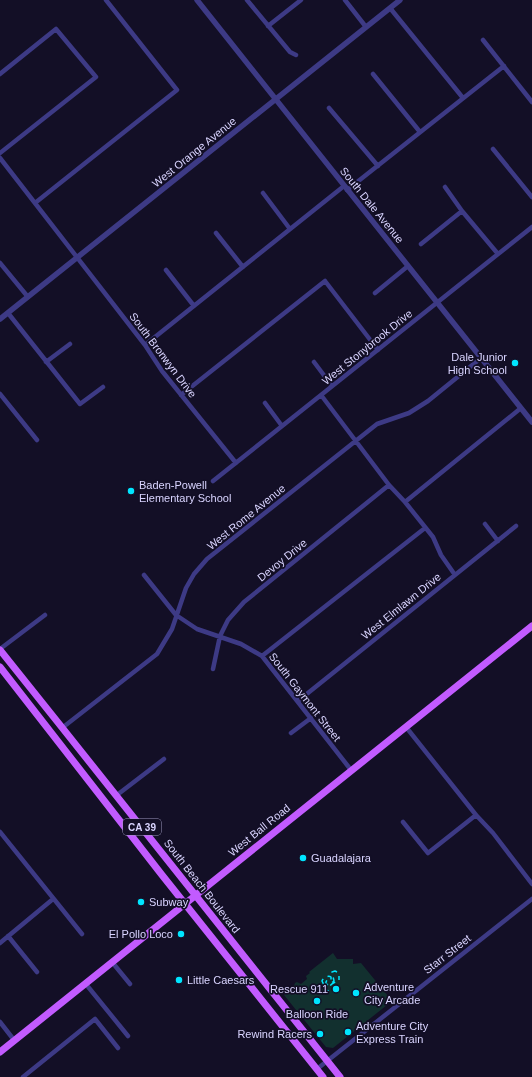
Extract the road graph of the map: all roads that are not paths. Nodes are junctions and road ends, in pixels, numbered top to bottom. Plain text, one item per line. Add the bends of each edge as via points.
1 (106, 0) edge
2 (197, 0) edge
3 (247, 0) edge
4 (301, 0) edge
5 (345, 0) edge
6 (400, 0) edge
7 (390, 8) junction
8 (268, 26) junction
9 (366, 27) junction
10 (483, 40) dead end
11 (296, 55) dead end
12 (504, 66) junction
13 (0, 74) edge
14 (373, 74) dead end
15 (464, 98) junction
16 (275, 99) junction
17 (532, 102) edge
18 (329, 108) dead end
19 (420, 132) junction
20 (494, 149) dead end
21 (0, 153) edge
22 (0, 158) edge
23 (378, 166) junction
24 (445, 187) dead end
25 (346, 188) junction
26 (263, 193) dead end
27 (532, 197) edge
28 (35, 203) junction
29 (462, 211) junction
30 (532, 227) edge
31 (290, 229) junction
32 (216, 233) dead end
33 (421, 244) dead end
34 (498, 254) junction
35 (77, 258) junction
36 (0, 263) edge
37 (408, 266) junction
38 (243, 267) junction
39 (166, 270) dead end
40 (375, 293) dead end
41 (28, 297) junction
42 (437, 303) junction
43 (194, 306) junction
44 (8, 313) junction
45 (0, 319) edge
46 (70, 344) dead end
47 (145, 345) junction
48 (378, 350) junction
49 (481, 358) junction
50 (46, 362) junction
51 (314, 362) dead end
52 (332, 386) junction
53 (103, 387) dead end
54 (0, 394) edge
55 (181, 395) junction
56 (320, 395) junction
57 (265, 403) dead end
58 (521, 408) junction
59 (532, 422) edge
60 (282, 426) junction
61 (38, 440) dead end
62 (356, 440) junction
63 (236, 463) junction
64 (213, 481) dead end
65 (389, 485) junction
66 (405, 502) junction
67 (485, 524) dead end
68 (516, 526) dead end
69 (425, 528) junction
70 (498, 541) junction
71 (455, 575) junction
72 (144, 576) dead end
73 (45, 615) dead end
74 (176, 615) junction
75 (532, 626) edge
76 (220, 636) junction
77 (0, 650) edge
78 (262, 656) junction
79 (0, 667) edge
80 (213, 668) dead end
81 (298, 701) junction
82 (311, 718) junction
83 (406, 727) junction
84 (62, 728) junction
85 (291, 733) dead end
86 (164, 759) dead end
87 (351, 770) junction
88 (117, 795) junction
89 (476, 815) junction
90 (403, 822) dead end
91 (0, 832) edge
92 (532, 884) edge
93 (195, 895) junction
94 (53, 899) junction
95 (532, 899) edge
96 (184, 904) junction
97 (82, 934) dead end
98 (8, 936) junction
99 (0, 943) edge
100 (112, 962) junction
101 (37, 972) dead end
102 (85, 983) junction
103 (130, 984) dead end
104 (0, 1022) edge
105 (128, 1036) dead end
106 (14, 1040) junction
107 (118, 1048) dead end
108 (0, 1052) edge
109 (327, 1061) junction
110 (317, 1069) junction
111 (22, 1077) edge
112 (323, 1077) edge
113 (340, 1077) edge

1 - 28 street via 178,90
2 - 16 street, South Dale Avenue
3 - 8 street
4 - 8 street
5 - 9 street
6 - 7 street, West Orange Avenue
7 - 9 street, West Orange Avenue
7 - 15 street
8 - 11 street via 290,52
9 - 16 street, West Orange Avenue
10 - 12 street
12 - 15 street
12 - 17 street
13 - 21 street via 56,29 96,77
14 - 19 street
15 - 19 street
16 - 25 street, South Dale Avenue
16 - 35 street, West Orange Avenue
18 - 23 street
19 - 23 street
20 - 27 street
22 - 28 street, South Bronwyn Drive
23 - 25 street
24 - 29 street
25 - 31 street
25 - 37 street, South Dale Avenue
26 - 31 street
28 - 35 street, South Bronwyn Drive
29 - 33 street
29 - 34 street
30 - 34 street, West Stonybrook Drive
31 - 38 street
32 - 38 street
34 - 42 street, West Stonybrook Drive
35 - 41 street, West Orange Avenue
35 - 47 street, South Bronwyn Drive
36 - 41 street
37 - 40 street
37 - 42 street, South Dale Avenue
38 - 43 street
39 - 43 street
41 - 44 street, West Orange Avenue
42 - 48 street, West Stonybrook Drive
42 - 49 street, South Dale Avenue
43 - 47 street
44 - 45 street, West Orange Avenue
44 - 50 street
46 - 50 street
47 - 55 street, South Bronwyn Drive
48 - 52 street, West Stonybrook Drive
48 - 55 street via 325,281
49 - 58 street, South Dale Avenue
49 - 62 street, West Rome Avenue via 428,401 409,413 377,424
50 - 53 street via 80,404
51 - 52 street
52 - 56 street, West Stonybrook Drive
54 - 61 street
55 - 63 street, South Bronwyn Drive
56 - 60 street, West Stonybrook Drive
56 - 62 street
57 - 60 street
58 - 59 street, South Dale Avenue
58 - 66 street
60 - 63 street, West Stonybrook Drive
62 - 65 street
62 - 74 street, West Rome Avenue via 207,559 186,588
63 - 64 street, West Stonybrook Drive
65 - 66 street
65 - 76 street, Devoy Drive via 244,602 228,620
66 - 69 street
67 - 70 street
68 - 70 street, West Elmlawn Drive
69 - 71 street
69 - 78 street
70 - 71 street, West Elmlawn Drive
71 - 81 street, West Elmlawn Drive
72 - 74 street, South Gaymont Street
73 - 77 street
74 - 76 street, South Gaymont Street via 197,629
74 - 84 street, West Rome Avenue via 172,629 156,654
75 - 83 main road, West Ball Road
76 - 78 street, South Gaymont Street
76 - 80 street, Devoy Drive
77 - 84 main road, South Beach Boulevard / CA 39
78 - 81 street, South Gaymont Street
79 - 96 main road, CA 39
81 - 82 street, South Gaymont Street
82 - 85 street
82 - 87 street, South Gaymont Street
83 - 87 main road, West Ball Road
83 - 89 street
84 - 88 main road, South Beach Boulevard / CA 39
86 - 88 street
87 - 93 main road, West Ball Road
88 - 93 main road, South Beach Boulevard / CA 39
89 - 90 street via 428,853
89 - 92 street
91 - 94 street
93 - 96 main road, West Ball Road
93 - 109 main road, South Beach Boulevard / CA 39
94 - 97 street
94 - 98 street
95 - 109 street, Starr Street
96 - 100 main road, West Ball Road
96 - 110 main road, CA 39
98 - 99 street
98 - 101 street
100 - 102 main road, West Ball Road
100 - 103 street
102 - 105 street
102 - 106 main road, West Ball Road
104 - 106 street
106 - 108 main road, West Ball Road
107 - 111 street via 95,1019
109 - 110 street, Starr Street
109 - 113 main road, CA 39
110 - 112 main road, CA 39

